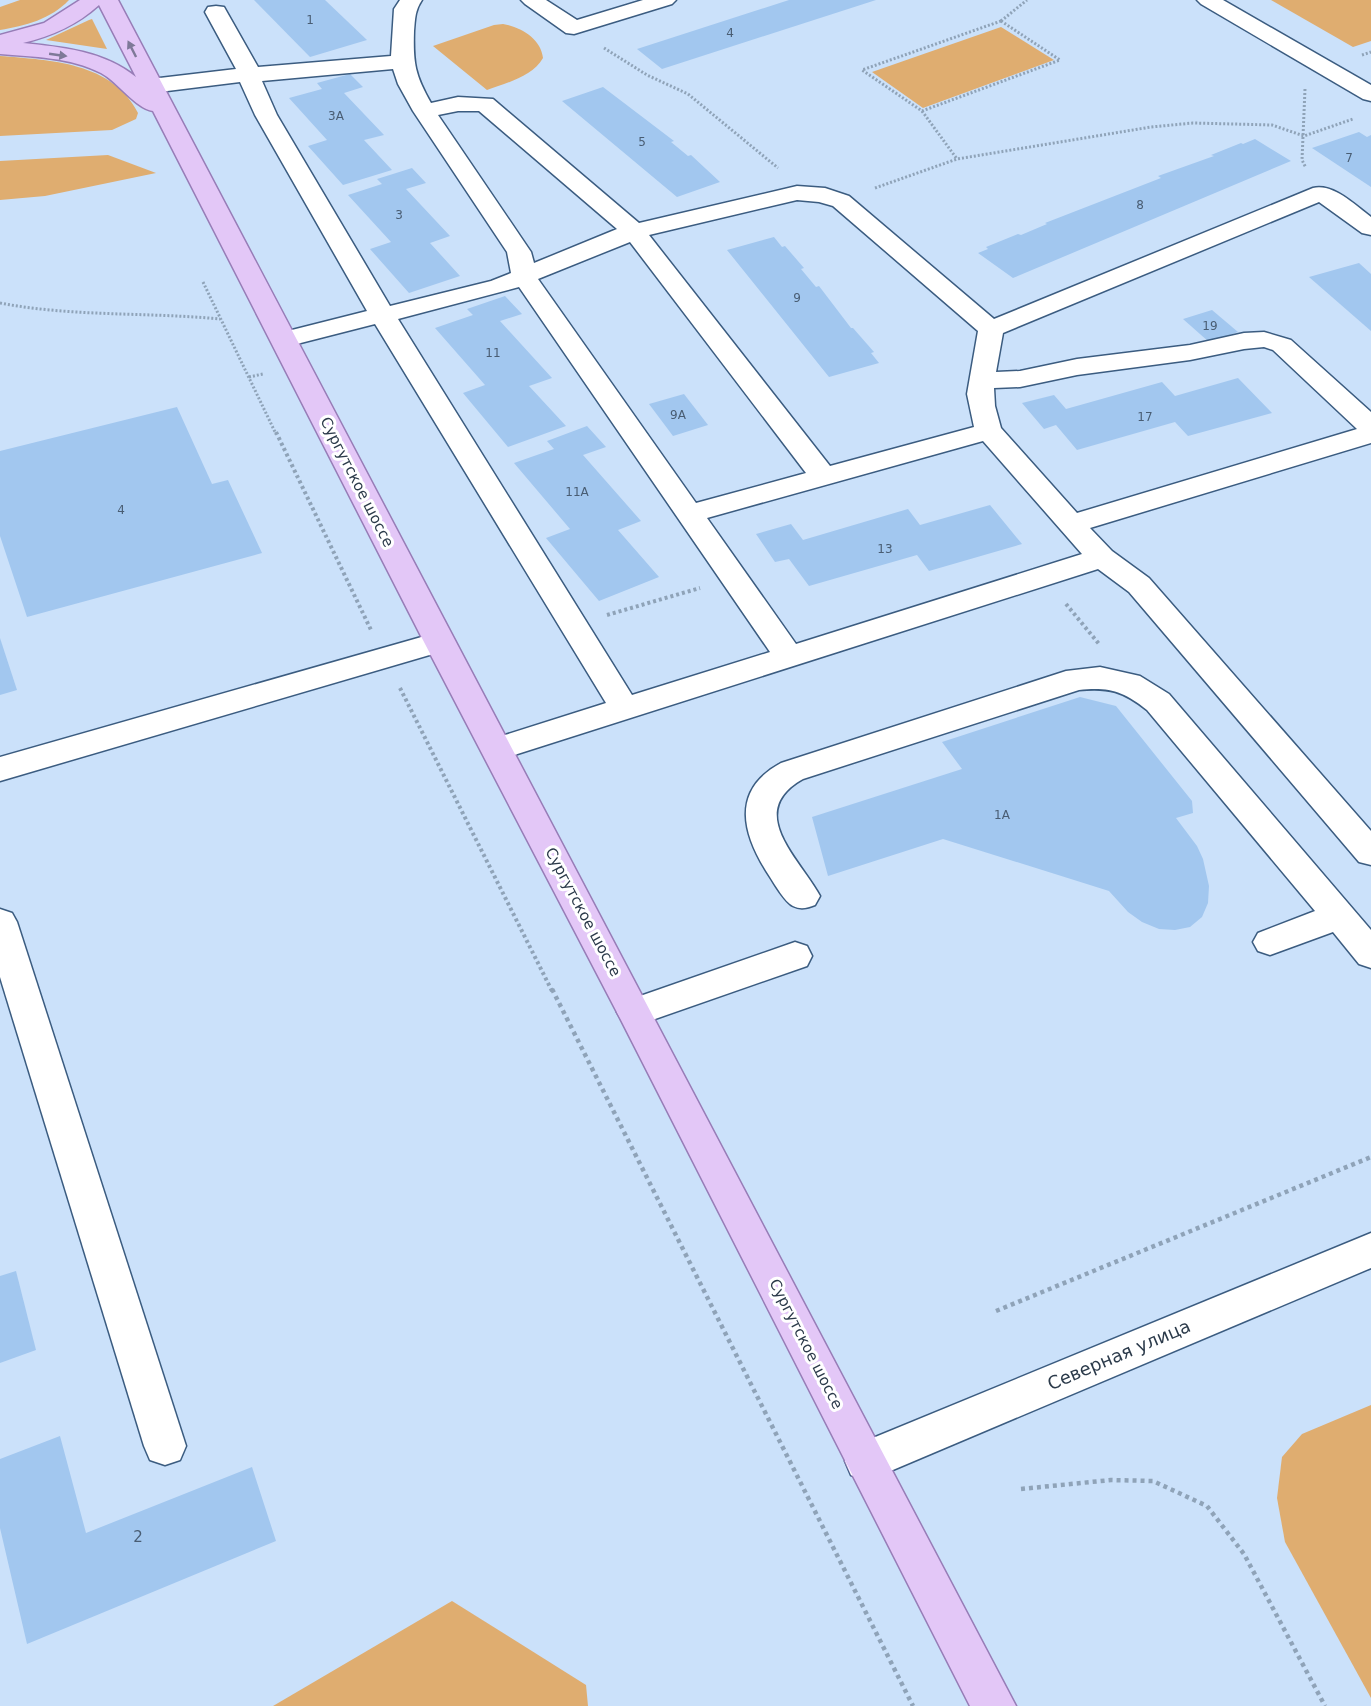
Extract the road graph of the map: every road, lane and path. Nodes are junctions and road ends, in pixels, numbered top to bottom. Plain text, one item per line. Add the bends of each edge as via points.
1 (92, 0) edge
2 (107, 0) edge
3 (411, 0) edge
4 (532, 0) edge
5 (665, 0) edge
6 (1027, 0) edge
7 (1208, 0) edge
8 (216, 12) dead end
9 (1001, 21) junction
10 (574, 28) junction
11 (0, 41) edge
12 (0, 47) edge
13 (1293, 49) junction
14 (402, 61) junction
15 (250, 74) junction
16 (151, 86) junction
17 (1371, 94) edge
18 (424, 111) junction
19 (922, 111) junction
20 (1360, 117) dead end
21 (168, 120) junction
22 (1304, 136) junction
23 (957, 159) junction
24 (779, 169) dead end
25 (874, 188) dead end
26 (1321, 193) junction
27 (1371, 228) edge
28 (634, 231) junction
29 (524, 277) junction
30 (203, 282) dead end
31 (0, 303) edge
32 (383, 316) junction
33 (221, 319) junction
34 (991, 329) junction
35 (285, 339) junction
36 (982, 379) junction
37 (1371, 427) edge
38 (989, 431) junction
39 (1371, 434) edge
40 (824, 477) junction
41 (689, 514) junction
42 (1071, 524) junction
43 (1102, 558) junction
44 (733, 578) junction
45 (574, 624) junction
46 (439, 642) junction
47 (384, 656) junction
48 (790, 658) junction
49 (624, 708) junction
50 (496, 749) junction
51 (0, 769) edge
52 (1371, 853) edge
53 (804, 896) dead end
54 (1339, 916) junction
55 (0, 922) edge
56 (1270, 942) dead end
57 (1371, 954) edge
58 (795, 956) dead end
59 (635, 1012) junction
60 (1371, 1157) edge
61 (1371, 1250) edge
62 (996, 1311) dead end
63 (165, 1446) dead end
64 (866, 1461) junction
65 (1021, 1489) dead end
66 (913, 1706) edge
67 (994, 1706) edge
68 (1325, 1706) edge

1 - 11 main road via 58,25
16 -> 2 main road, Сургутское шоссе
3 - 14 street via 405,9
4 - 10 street
5 - 10 street
6 - 9 path
7 - 13 street
8 - 15 street
9 - 19 path via 1060,60
9 - 19 path via 862,70
10 - 24 path via 647,75 688,94
12 -> 21 main road, Сургутское шоссе via 105,66 129,82
13 - 17 street
13 - 22 path via 1281,53 1306,68
14 - 15 street
14 - 18 street
15 - 16 street
15 - 32 street via 266,115
16 - 21 main road, Сургутское шоссе
18 - 28 street via 472,102 485,104
18 - 29 street via 519,252
19 - 23 path
20 - 22 path
21 - 35 main road, Сургутское шоссе
22 - 23 path via 1272,125 1193,123
22 - 26 path via 1302,160
23 - 25 path
26 - 27 street
26 - 34 street
28 - 29 street
28 - 34 street via 797,194 831,196
28 - 40 street
29 - 32 street
29 - 41 street
30 - 33 path
31 - 33 path via 84,315 157,314
32 - 35 street
32 - 45 street
33 - 47 path
34 - 36 street
35 - 46 main road, Сургутское шоссе
36 - 37 street via 1017,381 1076,367 1266,339 1282,345
36 - 38 street via 980,406
38 - 40 street
38 - 42 street
39 - 42 street
40 - 41 street
41 - 44 street
42 - 43 street
43 - 48 street
43 - 52 street via 1139,585
44 - 45 path
44 - 48 street
45 - 49 street
46 - 47 street
46 - 50 main road, Сургутское шоссе
47 - 51 street
47 - 66 path
48 - 49 street
49 - 50 street
50 - 59 main road, Сургутское шоссе
53 - 54 street via 787,878 770,848 762,822 764,796 774,782 803,767 1077,679 1100,676 1139,687 1158,702
54 - 56 street
54 - 57 street
55 - 63 street
58 - 59 street
59 - 64 main road, Сургутское шоссе
60 - 62 path
61 - 64 street, Северная улица
64 - 67 main road, Сургутское шоссе
65 - 68 path via 1111,1480 1153,1481 1207,1506 1244,1554

